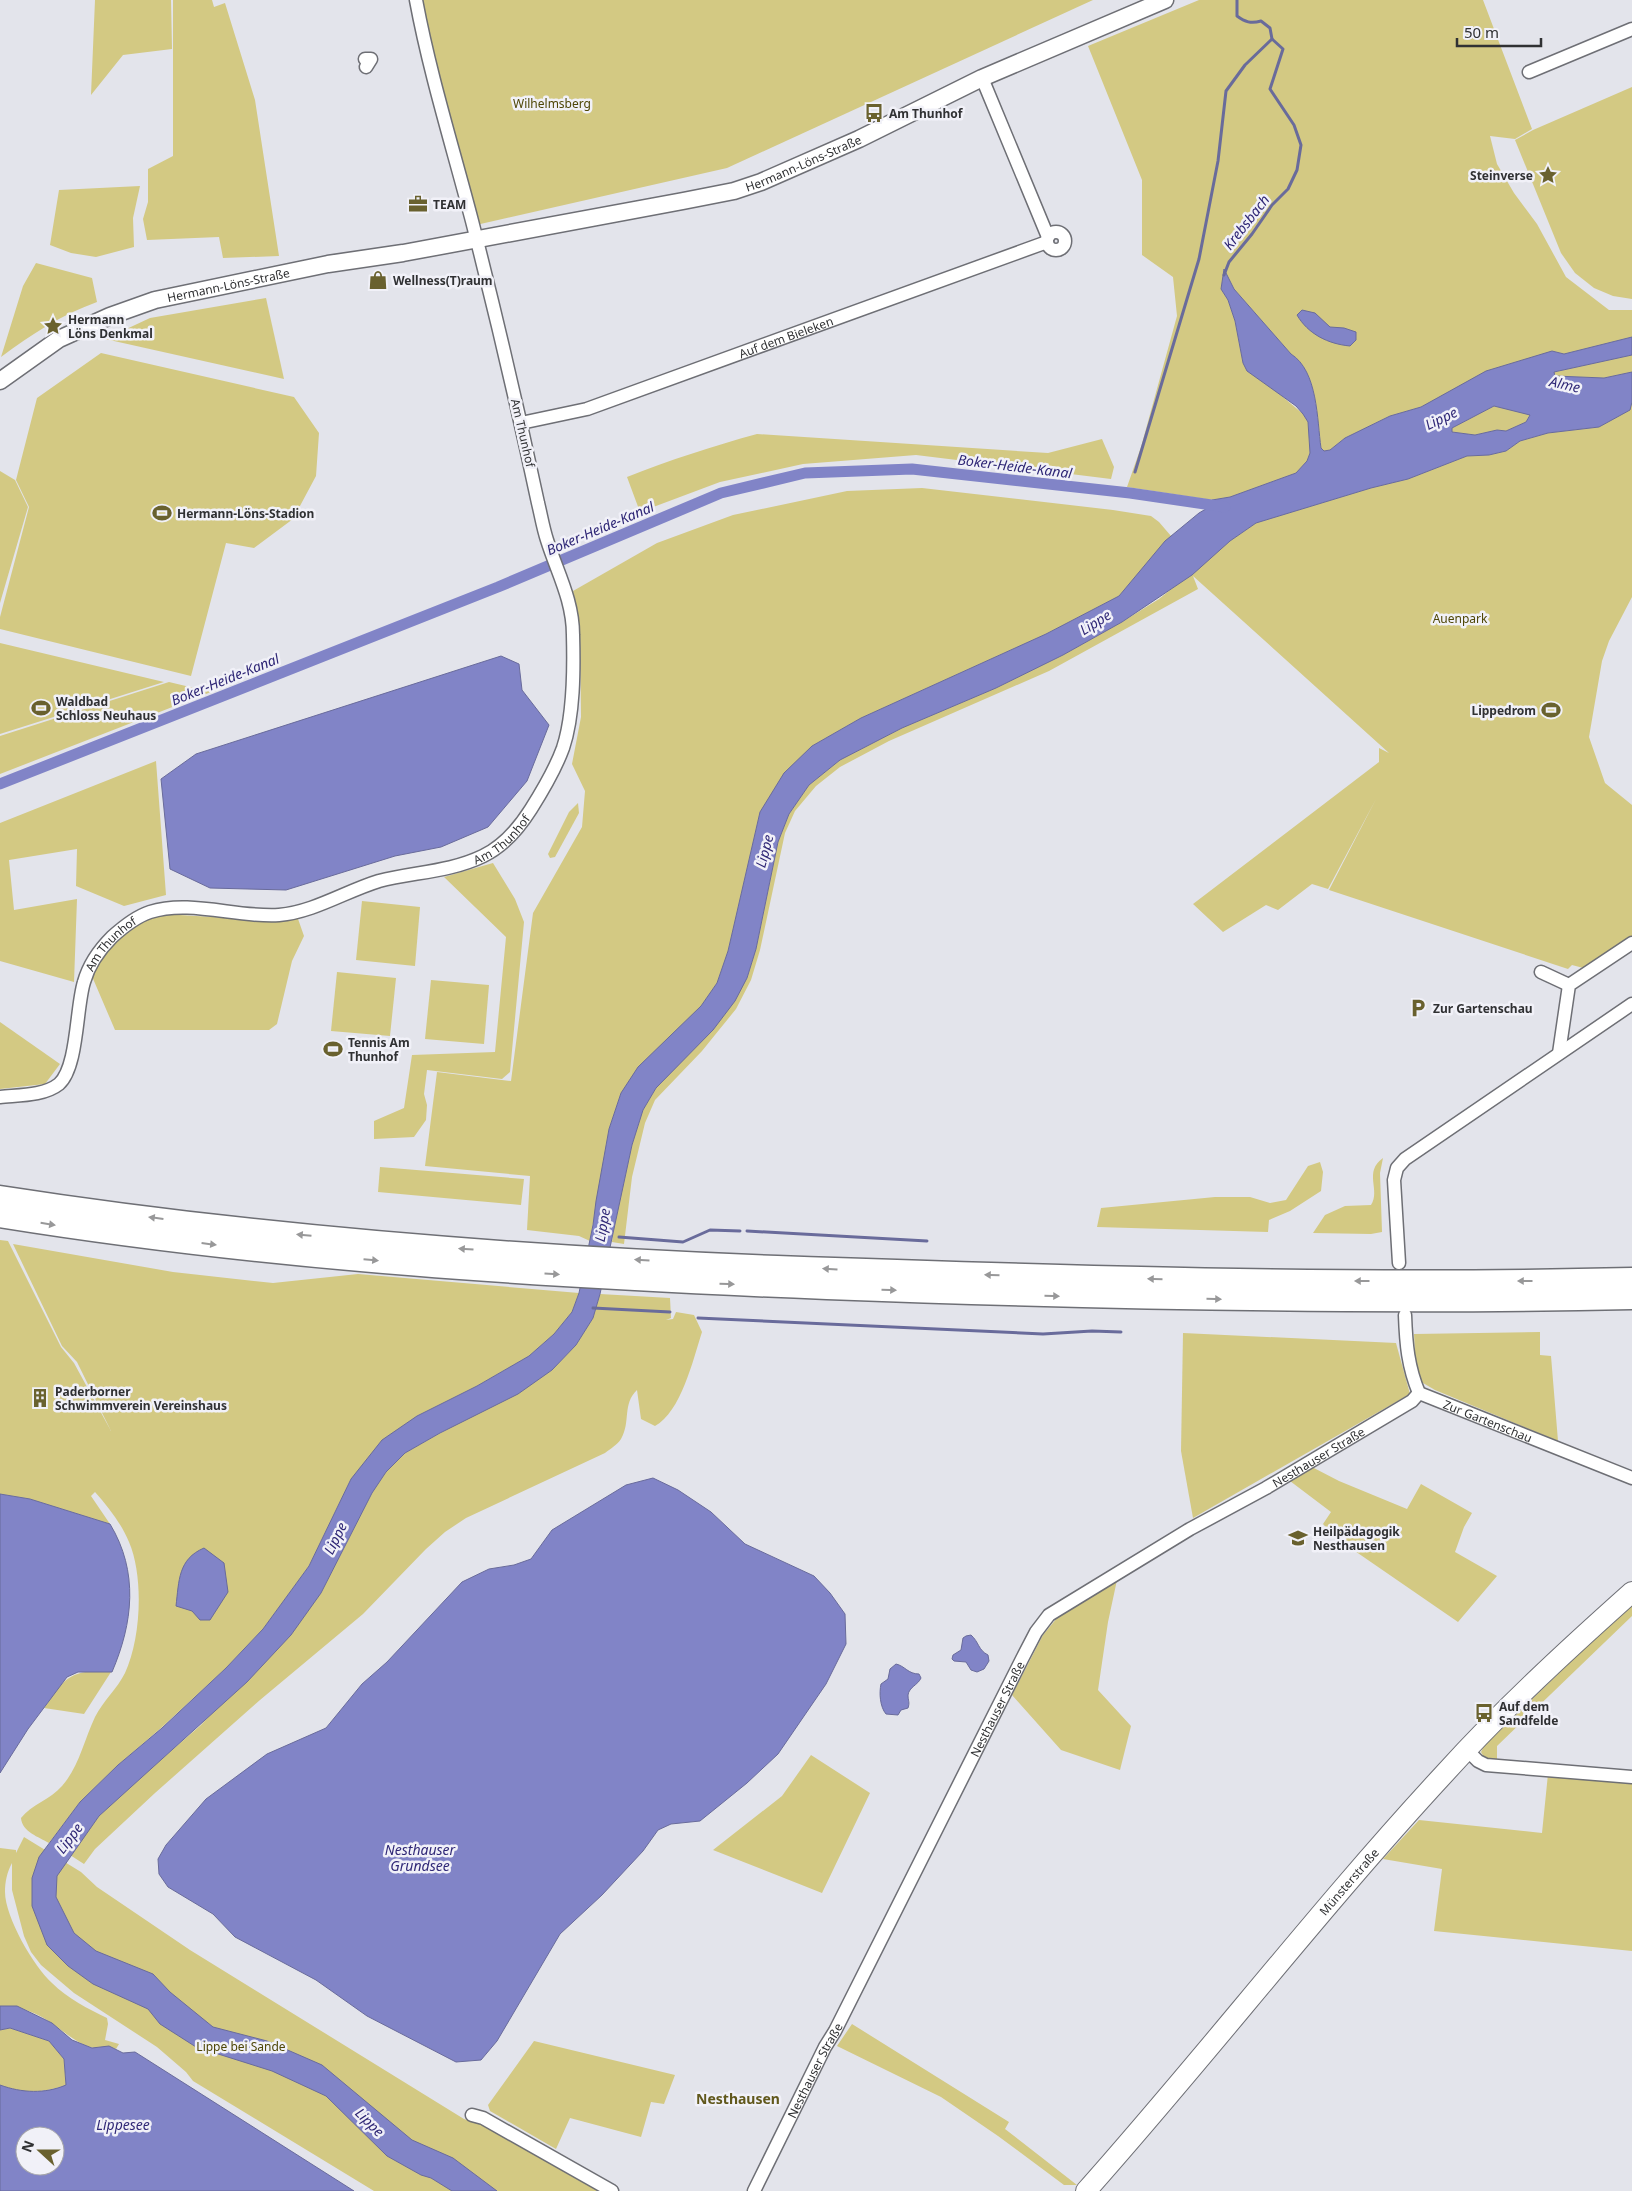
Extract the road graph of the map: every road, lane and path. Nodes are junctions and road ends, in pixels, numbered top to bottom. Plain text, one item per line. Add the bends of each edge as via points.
1 (416, 0) edge
2 (1165, 0) edge
3 (1632, 29) edge
4 (1529, 72) dead end
5 (982, 78) junction
6 (476, 239) junction
7 (0, 381) edge
8 (521, 423) junction
9 (1632, 943) edge
10 (1540, 972) dead end
11 (1570, 986) junction
12 (1632, 1004) edge
13 (1559, 1053) junction
14 (0, 1097) edge
15 (0, 1198) edge
16 (0, 1216) edge
17 (509, 1262) junction
18 (1399, 1263) dead end
19 (1632, 1272) edge
20 (1632, 1279) edge
21 (1574, 1280) junction
22 (1632, 1298) edge
23 (1405, 1315) dead end
24 (1419, 1393) junction
25 (1632, 1478) edge
26 (1632, 1592) edge
27 (1467, 1750) junction
28 (1632, 1777) edge
29 (472, 2115) dead end
30 (612, 2191) edge
31 (754, 2191) edge
32 (1086, 2191) edge

1 - 6 street
2 - 5 street, Hermann-Löns-Straße
3 - 4 street
5 - 6 street, Hermann-Löns-Straße via 810,162 734,191
5 - 8 street, Auf dem Bieleken via 1047,240 587,409
6 - 7 street, Hermann-Löns-Straße via 328,264 155,300 59,339
6 - 8 street, Am Thunhof
8 - 14 street, Am Thunhof via 547,542 562,578 573,633 570,713 563,748 542,791 514,832 499,847 470,862 380,881 302,910 278,915 190,908 164,909 141,916 108,942 87,972 66,1075 49,1090
9 - 11 street
10 - 11 street
11 - 13 street
12 - 13 street
13 - 18 street via 1405,1159 1397,1168 1394,1180
17 -> 15 highway
16 -> 17 highway via 287,1253
21 -> 17 highway via 1230,1281 903,1273 691,1263
17 -> 22 highway via 678,1282 1034,1296 1364,1301
19 - 21 highway
20 - 21 highway
23 - 24 street via 1410,1372
24 - 25 street, Zur Gartenschau
24 - 31 street, Nesthauser Straße via 1412,1401 1049,1615 1022,1659
26 - 27 main road, Münsterstraße via 1515,1700
27 - 28 street via 1486,1765
27 - 32 main road, Münsterstraße via 1341,1890
29 - 30 street via 483,2118

